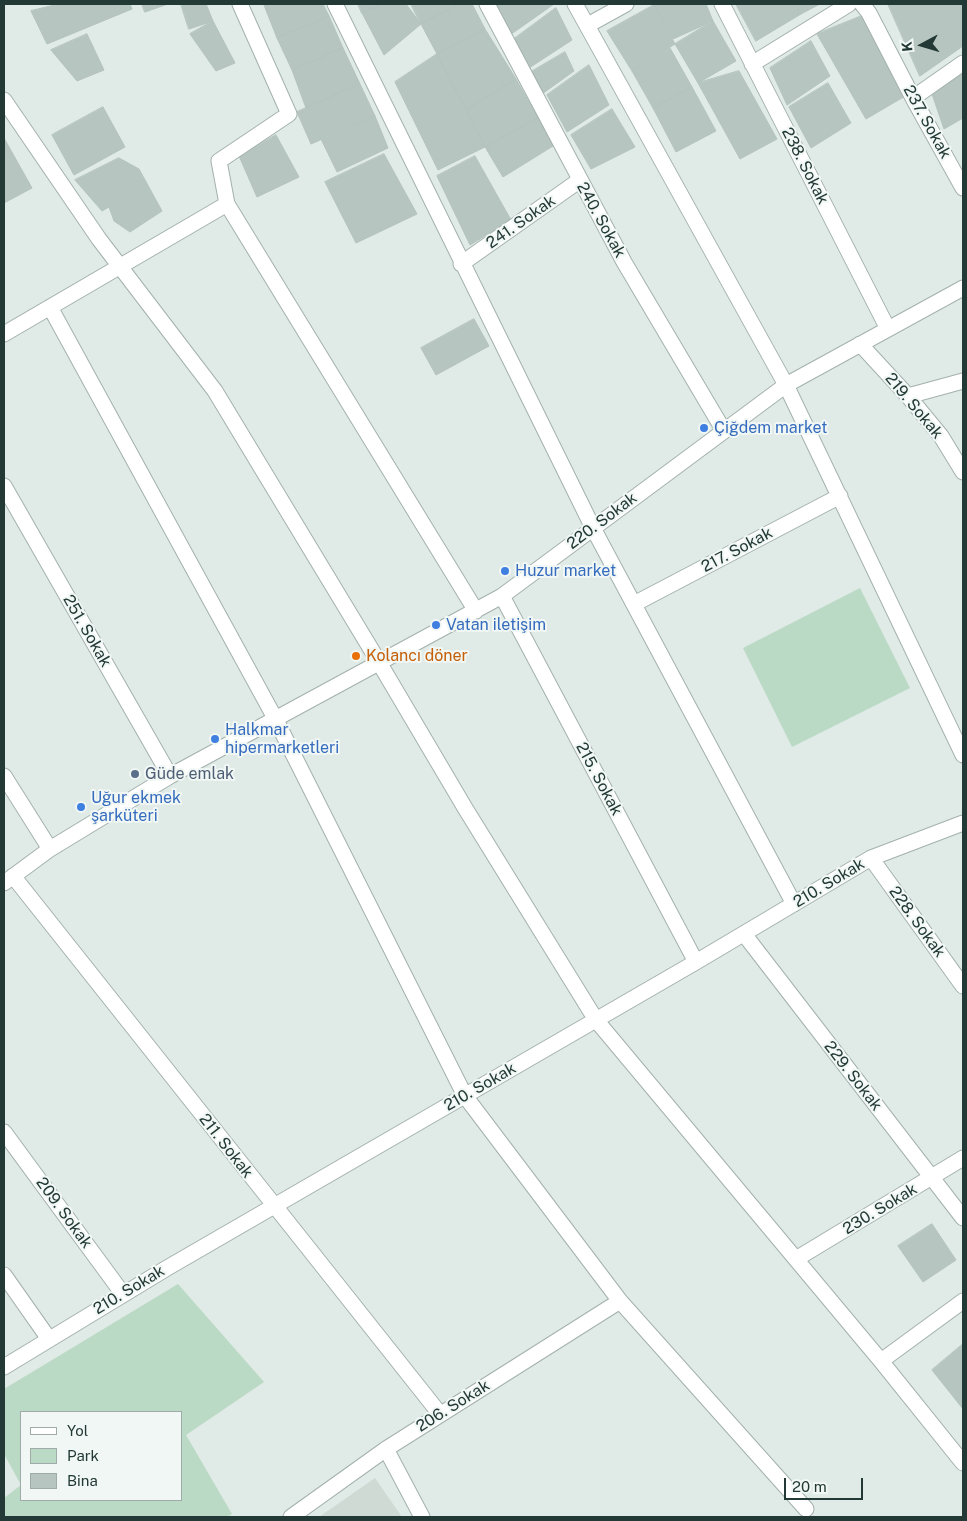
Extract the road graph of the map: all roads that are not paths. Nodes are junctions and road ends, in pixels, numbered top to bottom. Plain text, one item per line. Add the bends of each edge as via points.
1 (240, 4) edge
2 (335, 4) edge
3 (487, 4) edge
4 (575, 4) edge
5 (626, 4) edge
6 (722, 4) edge
7 (848, 4) edge
8 (862, 4) edge
9 (588, 25) junction
10 (963, 63) edge
11 (752, 64) junction
12 (912, 98) junction
13 (4, 100) edge
14 (580, 180) junction
15 (963, 188) edge
16 (227, 204) junction
17 (462, 264) junction
18 (119, 266) junction
19 (963, 288) edge
20 (50, 307) junction
21 (888, 329) junction
22 (4, 334) edge
23 (860, 344) junction
24 (963, 381) edge
25 (786, 385) junction
26 (908, 396) junction
27 (724, 431) junction
28 (963, 472) edge
29 (4, 486) edge
30 (840, 496) junction
31 (593, 528) junction
32 (502, 596) junction
33 (634, 604) junction
34 (476, 611) junction
35 (380, 664) junction
36 (276, 720) junction
37 (963, 755) edge
38 (4, 776) edge
39 (170, 776) junction
40 (963, 823) edge
41 (50, 849) junction
42 (871, 858) junction
43 (9, 880) edge
44 (794, 904) junction
45 (744, 934) junction
46 (696, 962) junction
47 (963, 986) edge
48 (596, 1020) junction
49 (465, 1096) junction
50 (4, 1132) edge
51 (963, 1158) edge
52 (932, 1177) junction
53 (274, 1206) junction
54 (963, 1218) edge
55 (796, 1259) junction
56 (4, 1275) edge
57 (123, 1294) junction
58 (620, 1301) junction
59 (963, 1301) edge
60 (49, 1339) junction
61 (881, 1361) junction
62 (4, 1367) edge
63 (440, 1414) junction
64 (386, 1449) junction
65 (963, 1463) edge
66 (806, 1509) dead end
67 (291, 1517) edge
68 (422, 1517) edge

1 - 16 street via 289,114 220,160
2 - 17 street
3 - 14 street, 240. Sokak
4 - 9 street
5 - 9 street
6 - 11 street, 238. Sokak
7 - 11 street
8 - 12 street, 237. Sokak
9 - 25 street
10 - 12 street
11 - 21 street, 238. Sokak
12 - 15 street, 237. Sokak
13 - 18 street
14 - 17 street, 241. Sokak
14 - 27 street, 240. Sokak via 624,262
16 - 18 street
16 - 34 street
17 - 31 street
18 - 20 street
18 - 35 street via 215,391
19 - 21 street, 220. Sokak
20 - 22 street
20 - 36 street
21 - 23 street, 220. Sokak
23 - 25 street, 220. Sokak
23 - 26 street, 219. Sokak
24 - 26 street
25 - 27 street, 220. Sokak
25 - 30 street
26 - 28 street, 219. Sokak via 942,436
27 - 31 street, 220. Sokak
29 - 39 street, 251. Sokak
30 - 33 street, 217. Sokak
30 - 37 street
31 - 32 street, 220. Sokak
31 - 33 street
32 - 34 street, 220. Sokak
32 - 46 street, 215. Sokak
33 - 44 street
34 - 35 street, 220. Sokak
35 - 36 street, 220. Sokak
35 - 48 street
36 - 39 street, 220. Sokak
36 - 49 street
38 - 41 street
39 - 41 street, 220. Sokak
40 - 42 street, 210. Sokak
41 - 43 street, 220. Sokak
42 - 44 street, 210. Sokak
42 - 47 street, 228. Sokak
43 - 53 street, 211. Sokak
44 - 45 street, 210. Sokak
45 - 46 street, 210. Sokak
45 - 52 street, 229. Sokak
46 - 48 street, 210. Sokak
48 - 49 street, 210. Sokak
48 - 55 street
49 - 53 street, 210. Sokak
49 - 58 street
50 - 57 street, 209. Sokak
51 - 52 street, 230. Sokak
52 - 54 street, 229. Sokak
52 - 55 street, 230. Sokak
53 - 57 street, 210. Sokak
53 - 63 street, 211. Sokak
55 - 61 street
56 - 60 street
57 - 60 street, 210. Sokak
58 - 63 street, 206. Sokak
58 - 66 street
59 - 61 street
60 - 62 street, 210. Sokak
61 - 65 street
63 - 64 street, 206. Sokak
64 - 67 street, 206. Sokak
64 - 68 street

